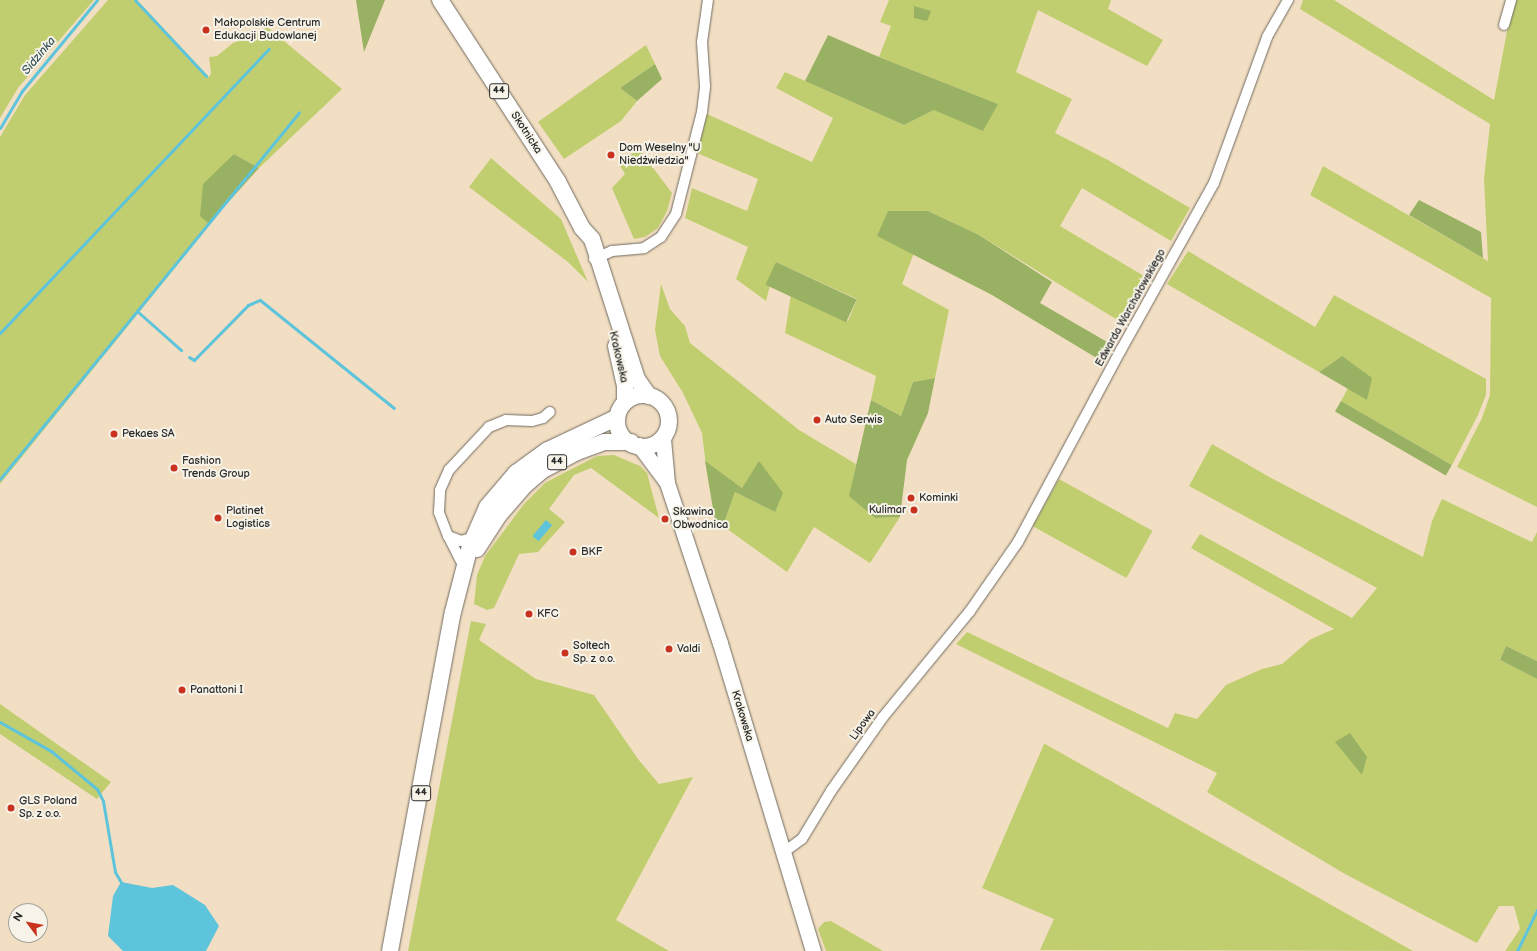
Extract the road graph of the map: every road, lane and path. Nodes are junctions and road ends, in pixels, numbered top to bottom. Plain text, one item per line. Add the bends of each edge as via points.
1 (440, 0) edge
2 (708, 0) edge
3 (1288, 0) edge
4 (1511, 0) edge
5 (1504, 25) dead end
6 (595, 259) junction
7 (614, 319) junction
8 (649, 396) junction
9 (625, 401) junction
10 (550, 412) dead end
11 (616, 418) junction
12 (663, 439) junction
13 (635, 444) junction
14 (667, 483) junction
15 (448, 536) junction
16 (474, 537) junction
17 (464, 572) junction
18 (968, 614) joint
19 (784, 852) junction
20 (390, 951) edge
21 (813, 951) edge

1 - 6 main road, Skotnicka / 44 via 558,182 582,228 584,244
2 - 6 street via 702,42 705,86 702,112 676,214 661,237 644,248 612,251
3 - 18 street, Edwarda Warchałowskiego via 1267,37 1214,183 1120,350 1027,526 1008,559
4 - 5 street
6 - 7 main road, Skotnicka / 44
7 - 8 main road, Krakowska / 44 via 637,379
7 - 9 main road, Krakowska / 44
8 - 9 main road
8 - 12 main road, 44 via 662,403 669,415 669,430
9 - 11 main road
10 - 15 street via 543,418 532,421 506,420 489,427 449,470 440,490 439,501
11 - 13 main road via 618,430
11 - 16 main road, 44 via 548,450 516,474 487,507
12 - 13 main road, 44 via 652,446
12 - 14 main road, Krakowska
13 - 14 main road, Krakowska
13 - 17 main road, 44 via 604,442 577,452 543,470 525,485 499,514
14 - 19 main road, Krakowska via 694,560
15 - 16 street via 461,541
15 - 17 street
16 - 17 main road, 44
17 - 20 main road, 44 via 453,612
18 - 19 street, Lipowa via 883,717 831,791 802,839
19 - 21 main road, Krakowska

